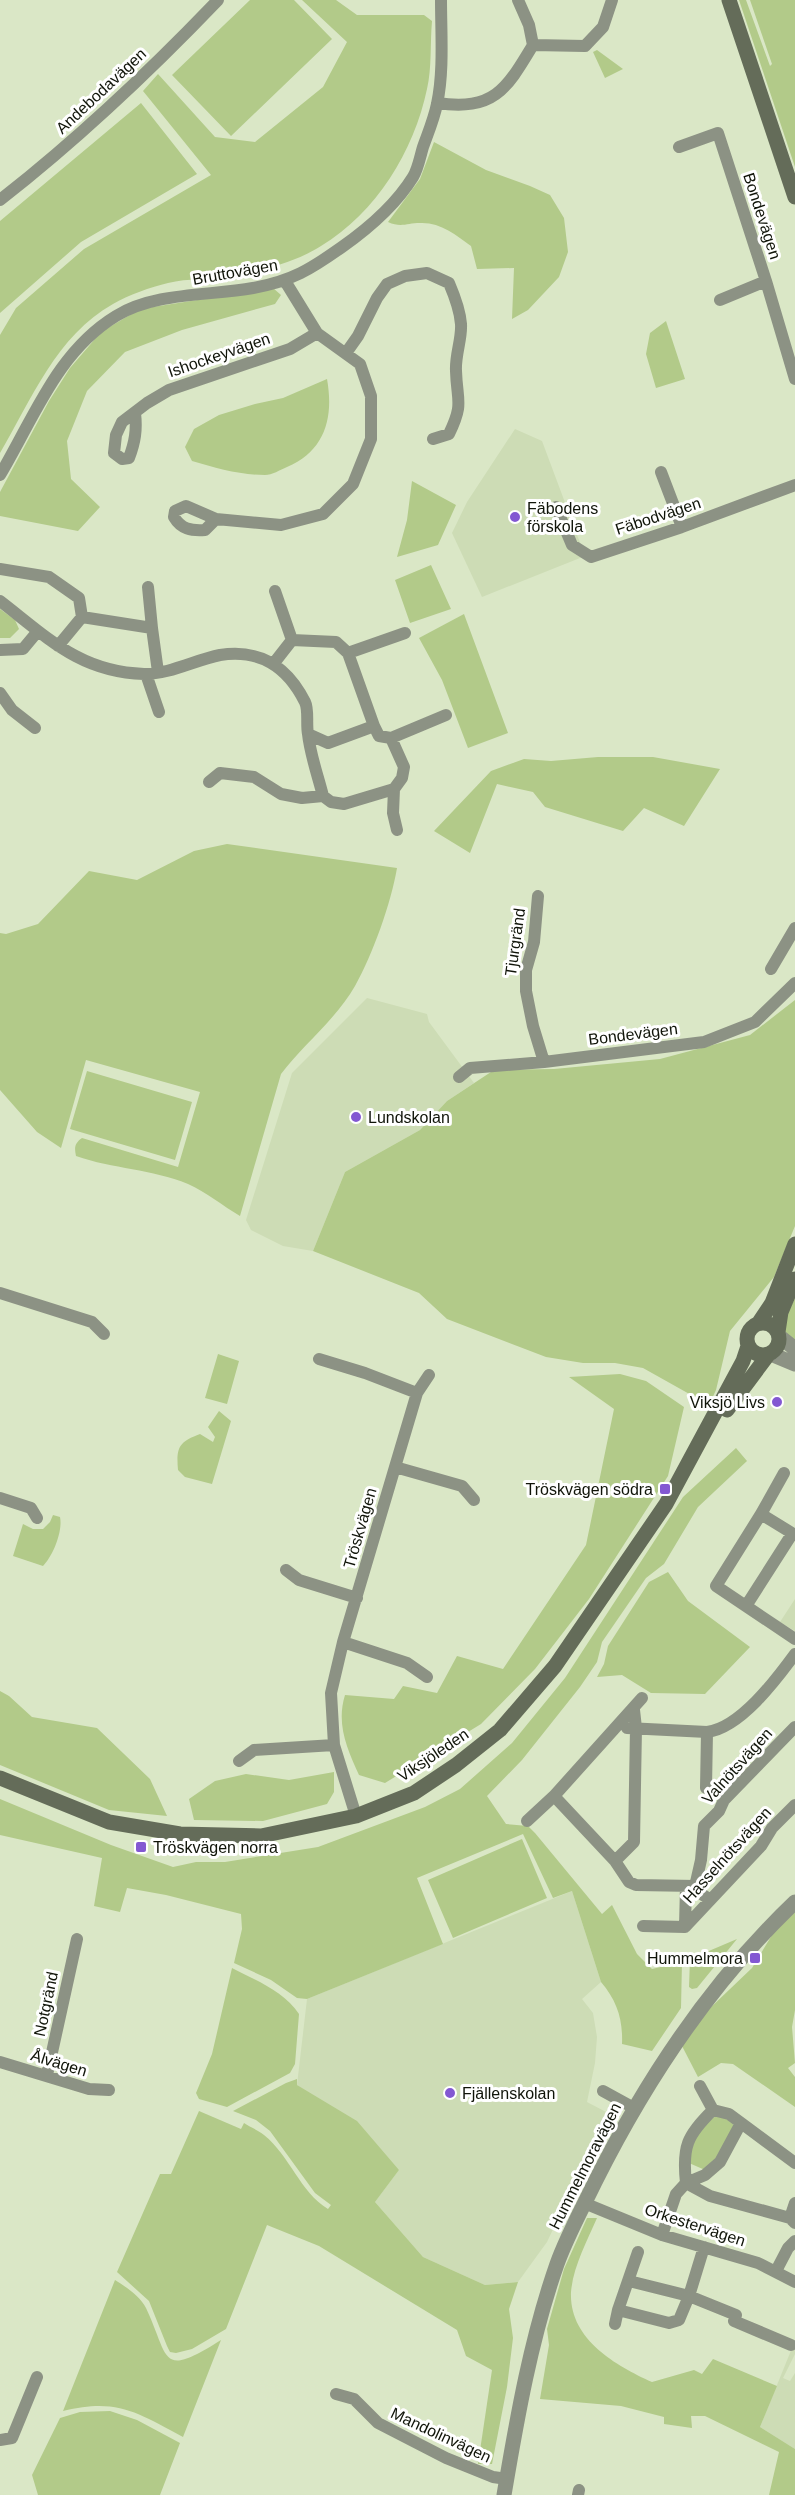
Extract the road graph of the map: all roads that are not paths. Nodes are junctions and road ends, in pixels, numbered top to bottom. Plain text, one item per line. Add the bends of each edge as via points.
1 (218, 0) edge
2 (441, 0) edge
3 (518, 0) edge
4 (612, 0) edge
5 (729, 0) edge
6 (533, 45) junction
7 (437, 103) junction
8 (679, 147) dead end
9 (795, 197) edge
10 (0, 200) edge
11 (285, 281) junction
12 (766, 281) junction
13 (720, 300) dead end
14 (317, 333) junction
15 (346, 353) junction
16 (795, 379) edge
17 (135, 414) dead end
18 (432, 439) dead end
19 (661, 472) dead end
20 (0, 475) edge
21 (795, 485) edge
22 (556, 507) dead end
23 (216, 519) dead end
24 (682, 527) junction
25 (0, 569) edge
26 (148, 587) dead end
27 (275, 591) dead end
28 (0, 602) edge
29 (82, 617) junction
30 (152, 628) junction
31 (38, 631) junction
32 (405, 633) dead end
33 (292, 640) junction
34 (58, 646) junction
35 (0, 650) edge
36 (348, 653) junction
37 (274, 663) junction
38 (152, 673) junction
39 (0, 693) edge
40 (159, 712) dead end
41 (446, 716) dead end
42 (374, 726) junction
43 (35, 728) dead end
44 (308, 734) junction
45 (391, 738) junction
46 (209, 782) dead end
47 (394, 789) junction
48 (323, 796) junction
49 (397, 830) dead end
50 (538, 896) dead end
51 (795, 928) edge
52 (771, 969) dead end
53 (795, 984) edge
54 (544, 1062) junction
55 (459, 1077) dead end
56 (795, 1244) edge
57 (795, 1280) edge
58 (0, 1293) edge
59 (758, 1324) junction
60 (104, 1334) dead end
61 (779, 1334) junction
62 (748, 1346) junction
63 (795, 1349) edge
64 (770, 1354) junction
65 (319, 1359) dead end
66 (795, 1364) edge
67 (429, 1375) dead end
68 (417, 1393) junction
69 (688, 1466) junction
70 (395, 1467) junction
71 (783, 1473) dead end
72 (0, 1498) edge
73 (474, 1500) dead end
74 (761, 1514) junction
75 (38, 1518) dead end
76 (794, 1534) edge
77 (286, 1570) dead end
78 (357, 1598) junction
79 (746, 1606) junction
80 (795, 1639) edge
81 (343, 1642) junction
82 (795, 1654) edge
83 (427, 1677) dead end
84 (642, 1698) dead end
85 (634, 1710) junction
86 (617, 1727) junction
87 (795, 1727) edge
88 (636, 1728) junction
89 (707, 1732) junction
90 (334, 1745) junction
91 (239, 1761) dead end
92 (0, 1778) edge
93 (706, 1788) dead end
94 (554, 1796) junction
95 (795, 1805) edge
96 (356, 1816) junction
97 (527, 1821) dead end
98 (615, 1861) junction
99 (691, 1886) junction
100 (709, 1899) junction
101 (795, 1902) edge
102 (643, 1926) dead end
103 (685, 1927) junction
104 (77, 1939) dead end
105 (0, 2063) edge
106 (48, 2075) junction
107 (700, 2086) dead end
108 (110, 2090) dead end
109 (603, 2091) dead end
110 (634, 2108) junction
111 (713, 2110) junction
112 (741, 2123) junction
113 (795, 2163) edge
114 (686, 2183) junction
115 (585, 2203) junction
116 (795, 2203) edge
117 (793, 2220) edge
118 (662, 2235) junction
119 (795, 2241) edge
120 (704, 2247) junction
121 (638, 2252) dead end
122 (776, 2271) junction
123 (629, 2282) junction
124 (795, 2282) edge
125 (689, 2296) junction
126 (618, 2310) junction
127 (615, 2324) dead end
128 (791, 2345) dead end
129 (37, 2377) dead end
130 (336, 2394) dead end
131 (0, 2440) edge
132 (507, 2479) junction
133 (504, 2495) edge

1 - 10 street, Andebodavägen via 114,104
2 - 7 street, Bruttovägen
3 - 6 street
4 - 6 street via 603,27 585,46
5 - 9 main road
6 - 7 street via 514,78 484,102 460,106
7 - 11 street, Bruttovägen via 414,176 374,225 309,271
8 - 12 street, Bondevägen via 718,133
11 - 14 street
11 - 20 street, Bruttovägen via 139,306 100,327 83,341 53,378
12 - 13 street
12 - 16 street, Bondevägen
14 - 15 street
14 - 17 street, Ishockeyvägen via 290,349 169,390
15 - 18 street via 387,284 427,273 449,284 459,308 461,326 456,372 459,414 449,434
15 - 23 street via 360,364 371,396 371,440 353,484 323,514 281,525
19 - 24 street
21 - 24 street, Fäbodvägen
22 - 24 street, Fäbodvägen via 572,545 591,557
25 - 29 street via 50,577 79,598
26 - 30 street
27 - 33 street
28 - 31 street
29 - 30 street
29 - 34 street
30 - 38 street
31 - 34 street
31 - 35 street via 23,649
32 - 36 street
33 - 36 street via 336,642
33 - 37 street
34 - 38 street via 88,663
36 - 42 street
37 - 38 street via 247,653 220,655
37 - 44 street via 306,704
38 - 40 street
39 - 43 street via 12,710
41 - 45 street
42 - 44 street via 328,743
42 - 45 street via 379,736
44 - 48 street
45 - 47 street via 404,766
46 - 48 street via 220,773 254,777 281,794
47 - 48 street via 344,804
47 - 49 street
50 - 54 street, Tjurgränd via 526,991
51 - 52 street
53 - 54 street, Bondevägen via 755,1022 704,1042
54 - 55 street, Bondevägen via 470,1068
56 - 59 main road via 772,1304
57 - 61 main road via 781,1312
58 - 60 street via 92,1322
59 - 61 main road via 770,1324
59 - 62 main road via 747,1335
61 - 63 street
61 - 64 main road via 778,1347
62 - 64 main road via 756,1354
62 - 69 main road, Viksjöleden
64 - 66 street
64 - 69 main road, Viksjöleden
65 - 68 street
67 - 68 street, Tröskvägen
68 - 70 street, Tröskvägen
69 - 96 main road, Viksjöleden via 597,1608 555,1666 500,1730 414,1793
70 - 73 street via 462,1486
70 - 78 street, Tröskvägen
71 - 74 street
72 - 75 street via 31,1508
74 - 76 street
74 - 79 street via 716,1586
76 - 79 street
77 - 78 street via 299,1580
78 - 81 street, Tröskvägen
79 - 80 street
81 - 83 street via 407,1663
81 - 90 street, Tröskvägen via 331,1693
82 - 89 street via 733,1723
84 - 85 street
85 - 86 street
85 - 88 street
86 - 88 street
86 - 94 street
87 - 99 street, Valnötsvägen via 704,1826
88 - 89 street
88 - 98 street via 633,1842
89 - 93 street
90 - 91 street via 254,1750
90 - 96 street, Tröskvägen
92 - 96 main road, Viksjöleden via 109,1822 180,1834 261,1836
94 - 97 street
94 - 98 street
95 - 100 street, Hasselnötsvägen
98 - 99 street via 629,1882 636,1885
99 - 100 street
99 - 103 street
100 - 103 street, Hasselnötsvägen
101 - 110 street, Hummelmoravägen via 708,1999
102 - 103 street
104 - 106 street, Notgränd
105 - 106 street, Ålvägen
106 - 108 street, Ålvägen via 89,2089
107 - 111 street
109 - 110 street
110 - 115 street, Hummelmoravägen
111 - 112 street via 729,2114
111 - 114 street via 689,2141 683,2158
112 - 113 street
112 - 114 street via 720,2162 705,2175
114 - 117 street via 710,2196
114 - 118 street via 676,2194
115 - 118 street, Orkestervägen
115 - 132 street, Hummelmoravägen via 557,2264 541,2319
116 - 117 street
118 - 120 street, Orkestervägen
119 - 122 street
120 - 122 street, Orkestervägen
120 - 125 street
121 - 123 street
122 - 124 street, Orkestervägen
123 - 125 street
123 - 126 street
125 - 126 street via 675,2323
125 - 128 street
126 - 127 street
129 - 131 street via 12,2438
130 - 132 street, Mandolinvägen via 354,2399 378,2423 446,2458
132 - 133 street, Hummelmoravägen

